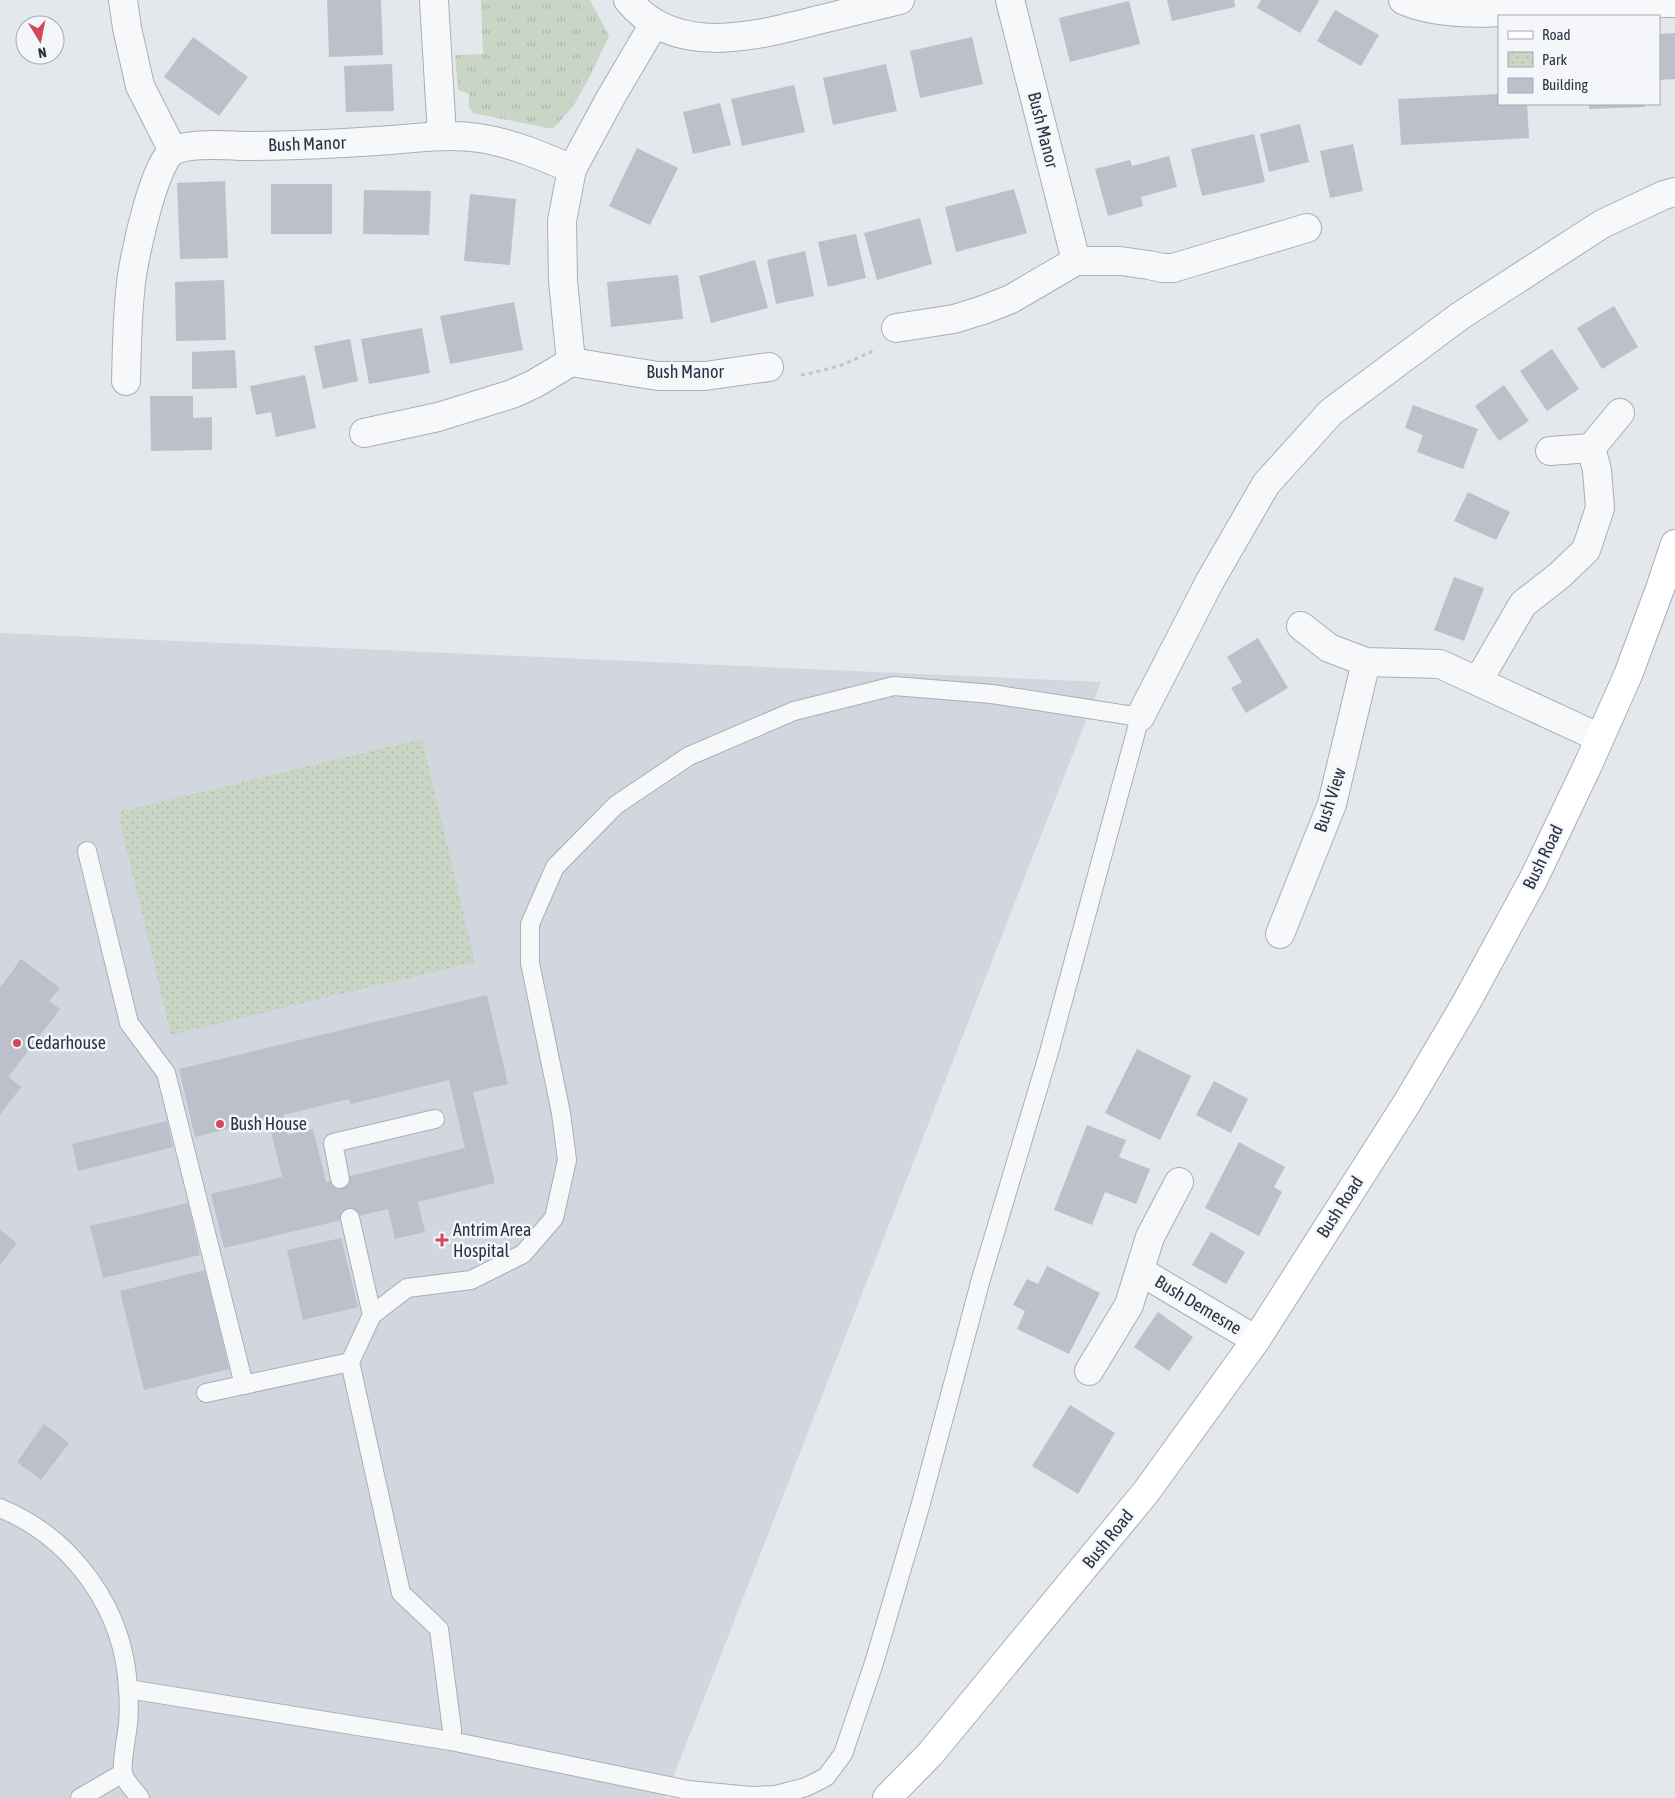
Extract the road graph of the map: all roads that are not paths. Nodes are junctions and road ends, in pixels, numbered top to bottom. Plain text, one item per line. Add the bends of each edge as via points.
1 (123, 0) edge
2 (434, 0) edge
3 (628, 0) edge
4 (900, 0) edge
5 (1010, 0) edge
6 (1403, 0) edge
7 (1675, 3) edge
8 (654, 24) junction
9 (442, 136) junction
10 (173, 151) junction
11 (572, 169) junction
12 (1675, 192) edge
13 (1307, 228) dead end
14 (1076, 261) junction
15 (896, 328) road end
16 (572, 362) junction
17 (769, 367) road end
18 (126, 381) dead end
19 (1620, 413) dead end
20 (364, 433) dead end
21 (1591, 448) junction
22 (1550, 451) dead end
23 (1675, 544) edge
24 (1301, 626) dead end
25 (1366, 662) junction
26 (1478, 682) junction
27 (1140, 717) junction
28 (1600, 738) junction
29 (87, 851) dead end
30 (1280, 934) dead end
31 (435, 1119) dead end
32 (340, 1179) dead end
33 (1179, 1182) dead end
34 (350, 1218) dead end
35 (1140, 1271) junction
36 (372, 1315) junction
37 (1256, 1340) junction
38 (350, 1362) junction
39 (1089, 1371) dead end
40 (244, 1385) junction
41 (206, 1393) dead end
42 (0, 1508) edge
43 (128, 1689) junction
44 (451, 1741) junction
45 (123, 1774) junction
46 (80, 1798) edge
47 (140, 1798) edge
48 (887, 1798) edge

1 - 10 street via 140,86
2 - 9 street
3 - 8 street
4 - 8 street via 739,37 691,37
5 - 14 street, Bush Manor
6 - 7 street via 1438,9 1482,12 1549,10 1589,4
8 - 11 street
9 - 10 street, Bush Manor via 285,146 195,146
9 - 11 street, Bush Manor via 479,138 514,146
10 - 18 street via 160,166 152,189 132,274
11 - 16 street via 562,221 563,282
12 - 27 street via 1602,224 1460,316 1331,412 1266,484 1210,581
13 - 14 street via 1173,268
14 - 15 street via 1011,299 983,310 954,319
16 - 17 street, Bush Manor via 658,376 705,376
16 - 20 street via 512,394 438,417
19 - 21 street
21 - 22 street
21 - 26 street via 1597,470 1600,508 1586,550 1523,604
23 - 28 main road, Bush Road via 1628,675
24 - 25 street via 1329,648
25 - 26 street via 1440,664
25 - 30 street, Bush View via 1332,804
26 - 28 street
27 - 36 lane via 992,694 894,686 794,711 768,722 689,756 616,805 555,868 530,924 530,963 561,1113 567,1160 554,1218 523,1254 471,1280 407,1288
27 - 44 lane via 920,1507 874,1663 843,1754 826,1777 806,1787 776,1795 751,1796 688,1790
28 - 37 main road, Bush Road via 1534,878 1466,1003 1407,1103
29 - 40 lane via 129,1023 166,1073
31 - 32 lane via 333,1143
33 - 35 street, Bush Demesne via 1150,1237
34 - 36 lane
35 - 37 street, Bush Demesne
35 - 39 street, Bush Demesne via 1129,1305
36 - 38 lane
37 - 48 main road, Bush Road via 1146,1492 931,1752
38 - 40 lane
38 - 44 lane via 401,1593 439,1629
40 - 41 lane
42 - 43 lane via 46,1533 91,1580 118,1635
43 - 44 lane
43 - 45 lane
45 - 46 lane
45 - 47 lane

